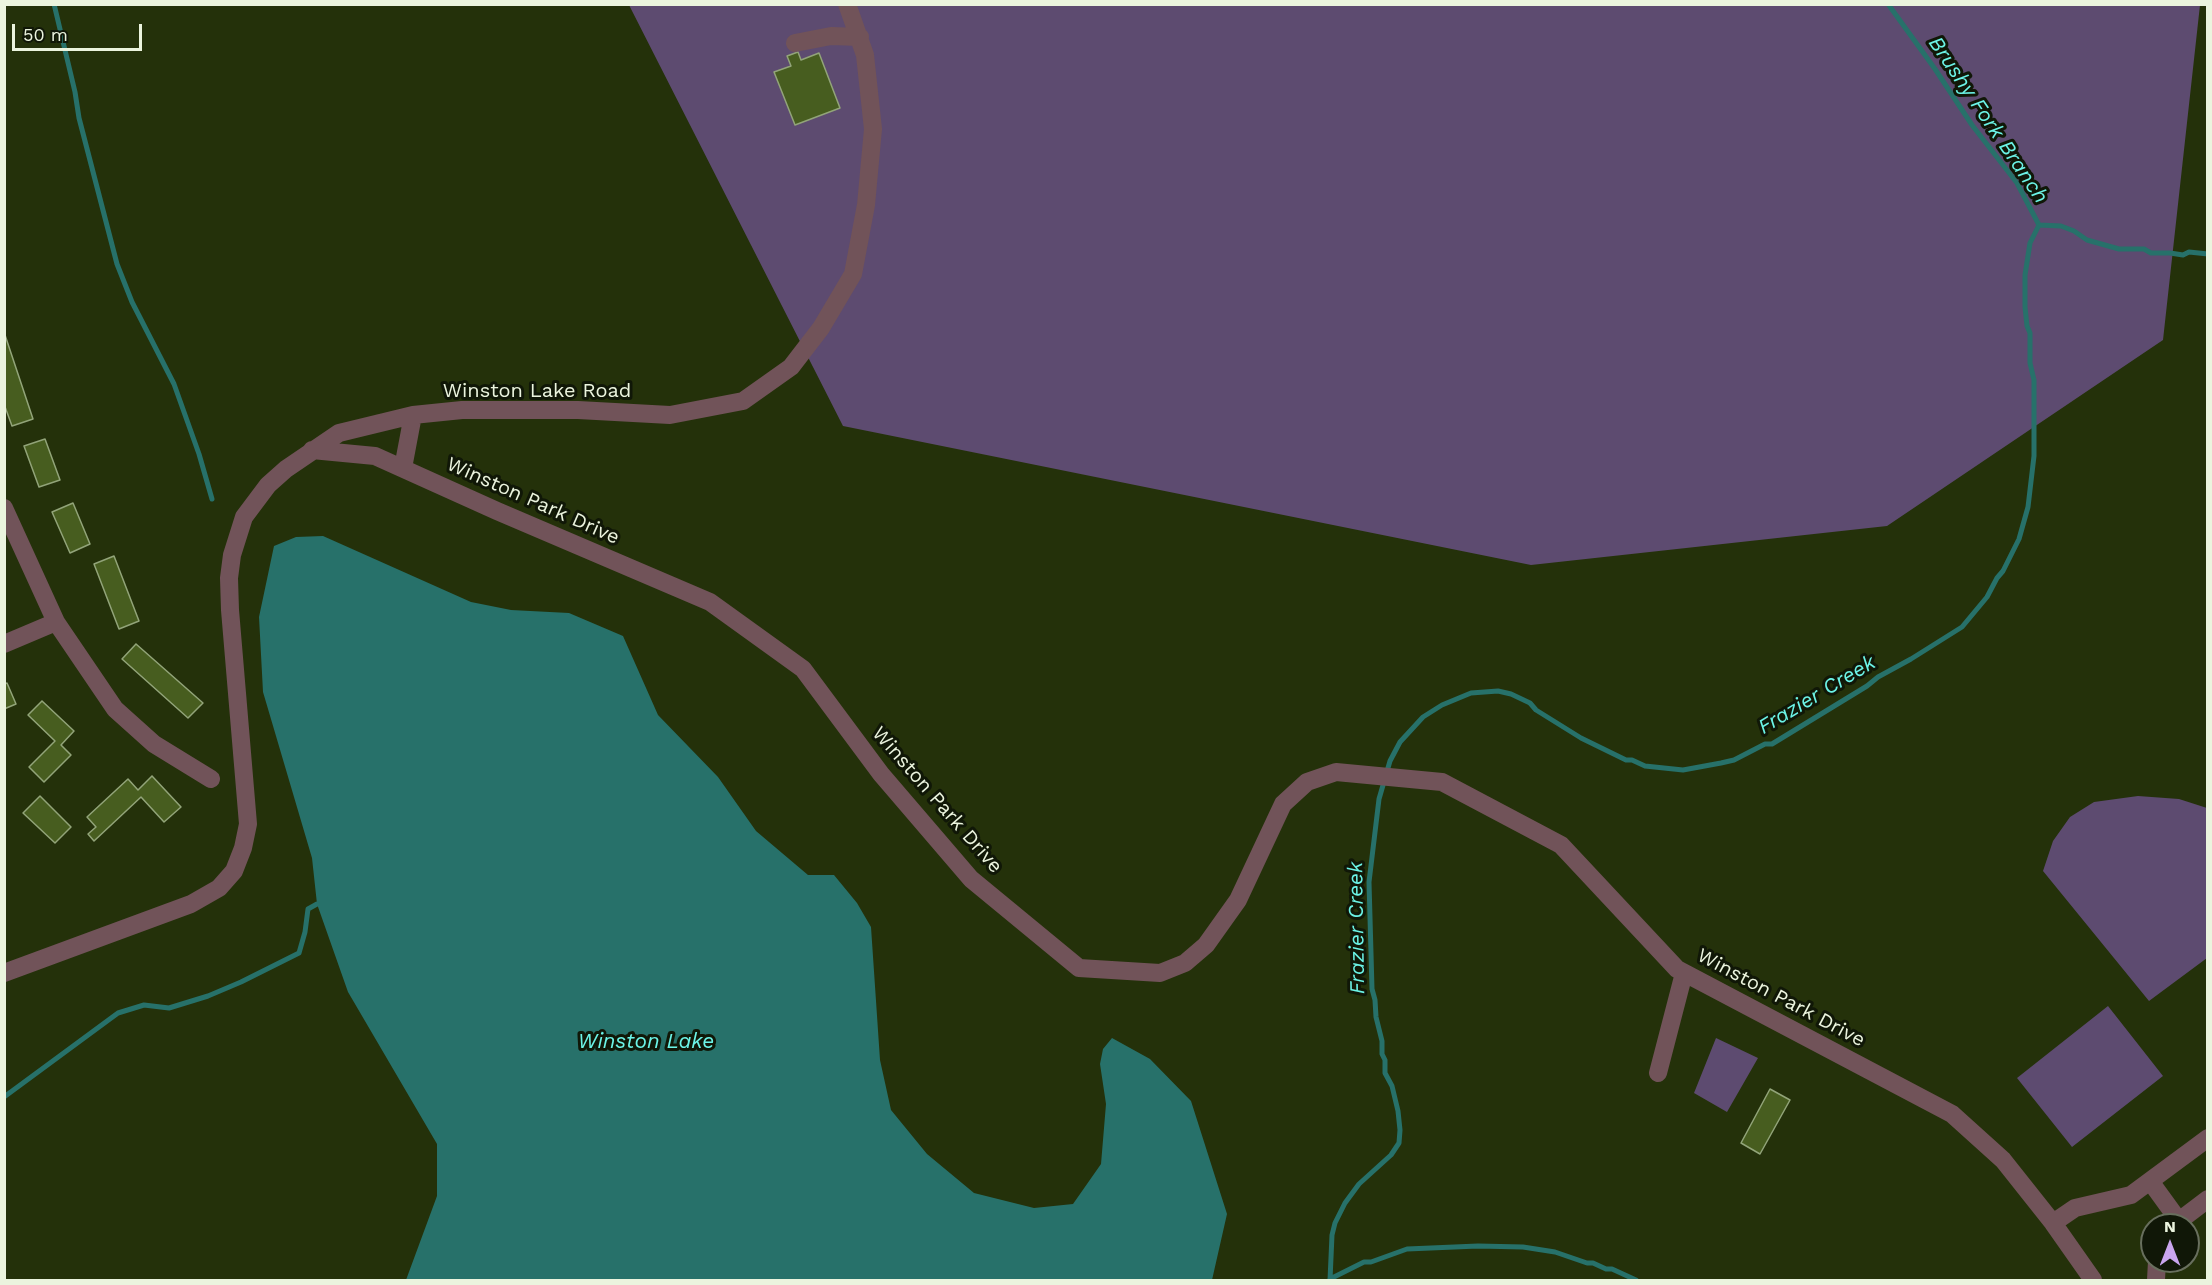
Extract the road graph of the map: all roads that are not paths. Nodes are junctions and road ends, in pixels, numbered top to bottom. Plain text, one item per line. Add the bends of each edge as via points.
1 (847, 4) edge
2 (860, 37) junction
3 (795, 44) dead end
4 (413, 415) junction
5 (312, 450) junction
6 (403, 468) junction
7 (4, 508) edge
8 (56, 622) junction
9 (4, 644) edge
10 (212, 779) dead end
11 (4, 973) edge
12 (1684, 973) junction
13 (1658, 1072) dead end
14 (2208, 1138) edge
15 (2150, 1181) junction
16 (2208, 1199) edge
17 (2171, 1213) edge
18 (2190, 1213) edge
19 (2053, 1224) junction
20 (2093, 1281) edge

1 - 2 street, Winston Lake Road
2 - 3 street via 831,36
2 - 4 street, Winston Lake Road via 873,129 866,205 853,274 821,328 790,367 743,401 670,415 462,410
4 - 5 street, Winston Lake Road via 339,433
4 - 6 street
5 - 6 street, Winston Park Drive via 375,456
5 - 11 street, Winston Lake Road via 268,485 253,504 244,517 232,555 230,610 248,824 234,871 219,888 191,904
6 - 12 street, Winston Park Drive via 710,602 803,669 882,774 970,879 1079,968 1160,973 1185,963 1206,945 1238,900 1283,804 1307,782 1336,772 1442,782 1561,846
7 - 8 street
8 - 9 street
8 - 10 street via 115,709 154,744
12 - 13 street
12 - 19 street, Winston Park Drive via 1952,1114 2002,1160
14 - 15 street
15 - 17 street
15 - 19 street via 2131,1195 2075,1208
16 - 18 street
19 - 20 street, Winston Park Drive

